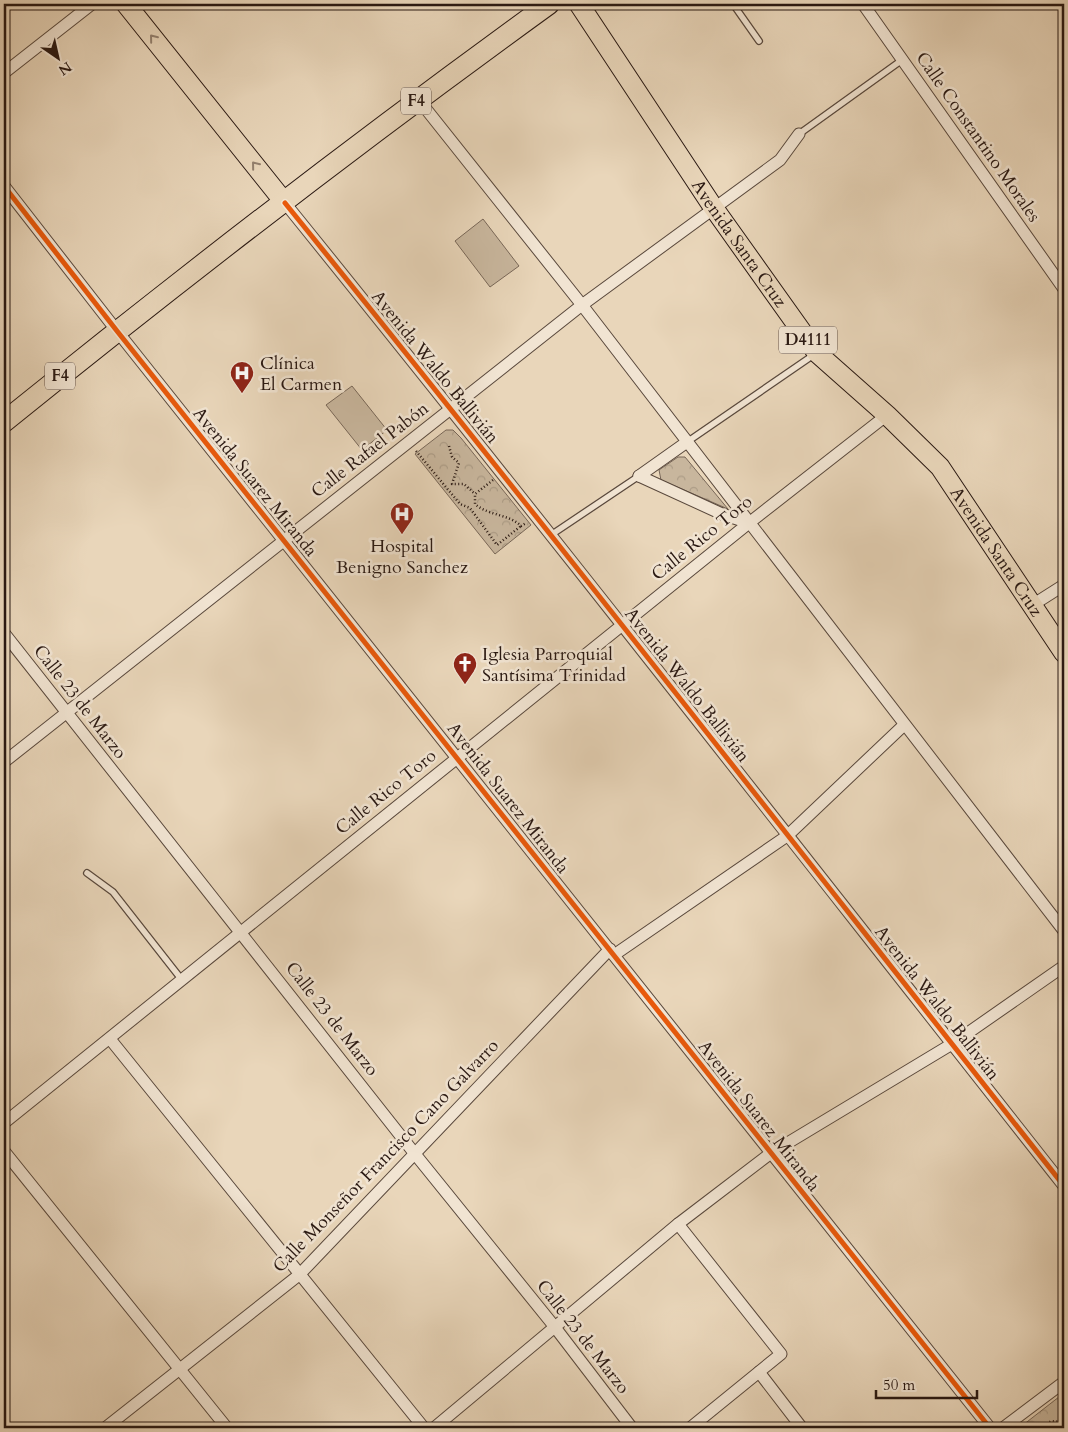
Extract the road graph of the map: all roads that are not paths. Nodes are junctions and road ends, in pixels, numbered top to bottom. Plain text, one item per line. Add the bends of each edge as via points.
1 (92, 4) edge
2 (126, 4) edge
3 (549, 4) edge
4 (579, 4) edge
5 (733, 4) edge
6 (863, 4) edge
7 (759, 41) dead end
8 (902, 60) junction
9 (4, 73) edge
10 (418, 100) junction
11 (799, 134) joint
12 (4, 186) edge
13 (285, 203) junction
14 (713, 207) junction
15 (1064, 267) edge
16 (1054, 275) junction
17 (1064, 289) edge
18 (582, 305) junction
19 (117, 331) junction
20 (817, 353) junction
21 (451, 408) junction
22 (887, 415) junction
23 (4, 422) edge
24 (687, 442) junction
25 (639, 476) junction
26 (748, 523) junction
27 (551, 535) junction
28 (284, 541) junction
29 (1064, 585) edge
30 (1031, 606) junction
31 (623, 624) junction
32 (4, 633) edge
33 (1064, 653) edge
34 (66, 714) junction
35 (904, 725) junction
36 (458, 757) junction
37 (4, 762) edge
38 (787, 836) junction
39 (87, 873) dead end
40 (241, 931) junction
41 (1064, 931) edge
42 (612, 952) junction
43 (1064, 966) edge
44 (182, 980) junction
45 (110, 1039) junction
46 (952, 1044) junction
47 (4, 1123) edge
48 (4, 1151) edge
49 (415, 1154) junction
50 (771, 1154) junction
51 (1064, 1186) edge
52 (678, 1224) junction
53 (299, 1274) junction
54 (554, 1326) junction
55 (179, 1369) junction
56 (759, 1372) junction
57 (1064, 1382) edge
58 (105, 1428) edge
59 (227, 1428) edge
60 (424, 1428) edge
61 (434, 1428) edge
62 (632, 1428) edge
63 (690, 1428) edge
64 (802, 1428) edge
65 (990, 1428) edge
66 (1003, 1428) edge

1 - 9 street
13 -> 2 main road, Avenida Waldo Ballivián
3 - 10 highway, F4
4 - 14 main road, Avenida Santa Cruz / D4111
5 - 7 lane
6 - 8 street, Calle Constantino Morales
8 - 11 lane, Calle Rafael Pabón
8 - 16 street, Calle Constantino Morales
10 - 13 highway, F4
10 - 18 street
11 - 14 street, Calle Rafael Pabón via 780,160
12 - 19 street, Avenida Suarez Miranda
13 - 19 highway, F4
13 - 21 street, Avenida Waldo Ballivián
14 - 18 street, Calle Rafael Pabón
14 - 20 main road, Avenida Santa Cruz / D4111
15 - 16 street
16 - 17 street, Calle Constantino Morales
18 - 21 street, Calle Rafael Pabón
18 - 24 street
19 - 23 highway, F4
19 - 28 street, Avenida Suarez Miranda
20 - 22 main road, Avenida Santa Cruz / D4111
20 - 24 lane
21 - 27 street, Avenida Waldo Ballivián
21 - 28 street, Calle Rafael Pabón
22 - 26 street, Calle Rico Toro
22 - 30 main road, Avenida Santa Cruz / D4111 via 940,467
24 - 25 street
24 - 26 street
25 - 26 street
25 - 27 lane
26 - 31 street, Calle Rico Toro
26 - 35 street
27 - 31 street, Avenida Waldo Ballivián
28 - 34 street, Calle Rafael Pabón
28 - 36 street, Avenida Suarez Miranda
29 - 30 street
30 - 33 main road, Avenida Santa Cruz / D4111
31 - 36 street, Calle Rico Toro
31 - 38 street, Avenida Waldo Ballivián
32 - 34 street, Calle 23 de Marzo
34 - 37 street, Calle Rafael Pabón
34 - 40 street, Calle 23 de Marzo
35 - 38 street, Calle Monseñor Francisco Cano Galvarro
35 - 41 street
36 - 40 street, Calle Rico Toro
36 - 42 street, Avenida Suarez Miranda
38 - 42 street, Calle Monseñor Francisco Cano Galvarro
38 - 46 street, Avenida Waldo Ballivián
39 - 44 lane via 113,892
40 - 44 street, Calle Rico Toro
40 - 49 street, Calle 23 de Marzo
42 - 49 street, Calle Monseñor Francisco Cano Galvarro
42 - 50 street, Avenida Suarez Miranda
43 - 46 street
44 - 45 street, Calle Rico Toro
45 - 47 street, Calle Rico Toro
45 - 53 street
46 - 50 street
46 - 51 street, Avenida Waldo Ballivián
48 - 55 street
49 - 53 street, Calle Monseñor Francisco Cano Galvarro
49 - 54 street, Calle 23 de Marzo
50 - 52 street
50 - 65 street, Avenida Suarez Miranda
52 - 54 street
52 - 56 street via 781,1354
53 - 55 street, Calle Monseñor Francisco Cano Galvarro
53 - 60 street
54 - 61 street
54 - 62 street, Calle 23 de Marzo
55 - 58 street, Calle Monseñor Francisco Cano Galvarro
55 - 59 street
56 - 63 street
56 - 64 street
57 - 66 street

